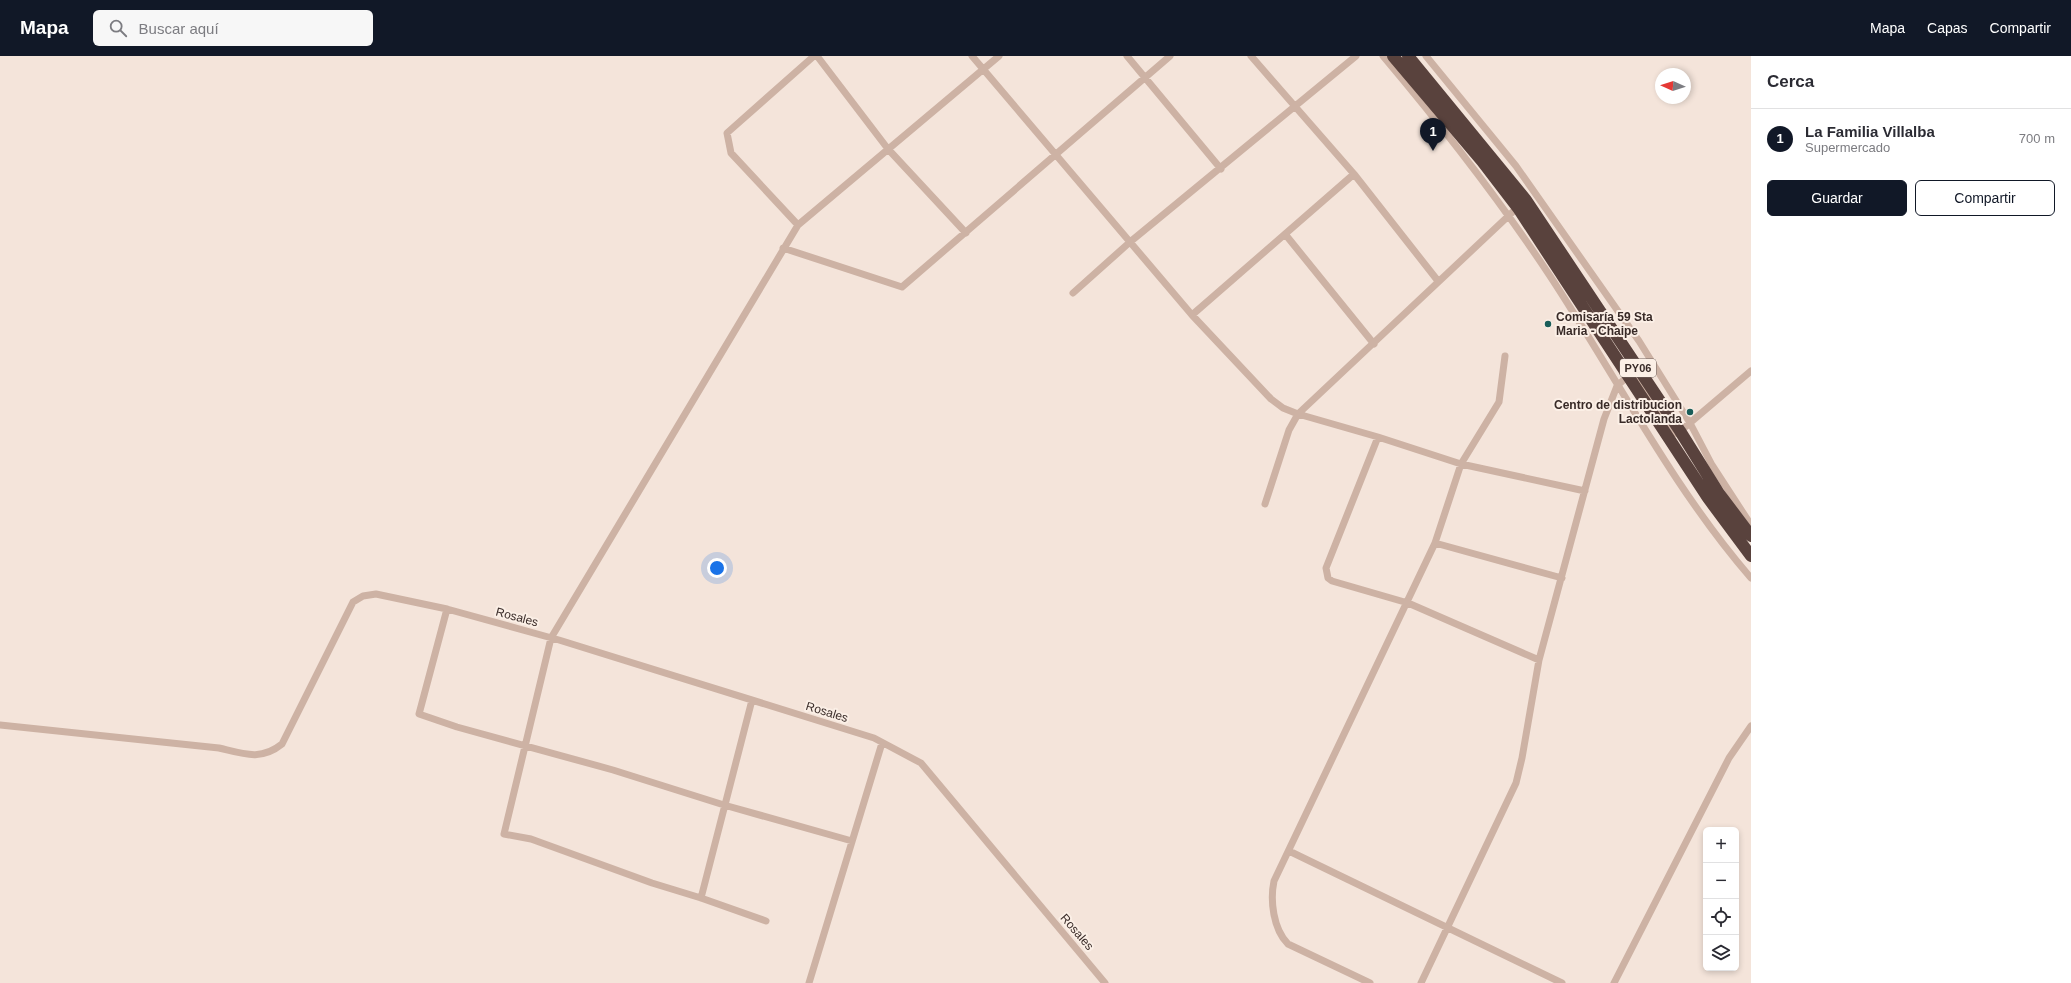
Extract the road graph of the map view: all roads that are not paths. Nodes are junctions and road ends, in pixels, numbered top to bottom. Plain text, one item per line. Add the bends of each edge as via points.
1 (816, 56) edge
2 (972, 56) edge
3 (999, 56) edge
4 (1127, 56) edge
5 (1170, 56) edge
6 (1251, 56) edge
7 (1356, 56) edge
8 (1382, 56) edge
9 (1394, 56) edge
10 (1408, 56) edge
11 (1426, 56) edge
12 (983, 69) junction
13 (1144, 77) junction
14 (1295, 106) junction
15 (888, 149) junction
16 (1056, 155) junction
17 (1221, 169) junction
18 (1354, 174) junction
19 (1525, 199) junction
20 (1508, 217) junction
21 (798, 224) junction
22 (966, 233) junction
23 (1285, 234) junction
24 (1130, 242) junction
25 (783, 248) junction
26 (1438, 281) junction
27 (1073, 293) dead end
28 (1192, 315) junction
29 (1374, 344) junction
30 (1505, 356) dead end
31 (1617, 359) junction
32 (1751, 371) edge
33 (1628, 376) junction
34 (1617, 386) junction
35 (1298, 414) junction
36 (1690, 423) junction
37 (1679, 432) junction
38 (1378, 437) junction
39 (1461, 464) junction
40 (1698, 483) junction
41 (1585, 491) junction
42 (1265, 504) dead end
43 (1751, 525) edge
44 (1751, 536) edge
45 (1436, 543) junction
46 (1751, 556) edge
47 (1562, 578) junction
48 (1751, 578) edge
49 (1408, 603) junction
50 (447, 609) junction
51 (551, 638) junction
52 (1539, 660) junction
53 (752, 700) junction
54 (0, 725) edge
55 (1751, 726) edge
56 (882, 742) junction
57 (525, 745) junction
58 (724, 805) junction
59 (852, 841) junction
60 (1289, 851) junction
61 (701, 898) junction
62 (766, 921) dead end
63 (1447, 928) junction
64 (809, 983) edge
65 (1105, 983) edge
66 (1370, 983) edge
67 (1421, 983) edge
68 (1562, 983) edge
69 (1614, 983) edge

1 - 15 street
1 - 21 street via 727,133 731,153
2 - 12 street
3 - 12 street
4 - 13 street
5 - 13 street
6 - 14 street
7 - 14 street
8 - 20 street via 1445,131
9 - 19 highway, PY06 via 1482,161
10 - 19 highway, PY06
11 - 19 street via 1516,166
12 - 15 street
12 - 16 street
13 - 16 street
13 - 17 street
14 - 17 street
14 - 18 street
15 - 21 street
15 - 22 street
16 - 22 street
16 - 24 street
17 - 24 street
18 - 23 street
18 - 26 street
19 - 20 street
19 - 31 highway, PY06
19 - 36 street via 1639,341
19 - 37 highway, PY06
20 - 26 street
20 - 34 street via 1549,275
21 - 25 street
22 - 25 street via 902,288
23 - 28 street
23 - 29 street
24 - 27 street
24 - 28 street
25 - 51 street
26 - 29 street
28 - 35 street via 1271,399 1283,408
29 - 35 street
30 - 39 street via 1499,402
31 - 33 highway, PY06
31 - 37 street via 1632,370 1672,432
32 - 36 street
33 - 34 street
33 - 40 highway, PY06
34 - 41 street via 1604,419
34 - 48 street via 1697,507
35 - 38 street
35 - 42 street via 1289,430
36 - 37 street
36 - 43 street via 1712,465
37 - 40 street via 1694,466
37 - 44 highway, PY06 via 1718,492
38 - 39 street
38 - 49 street via 1325,573 1332,581
39 - 41 street
39 - 45 street
40 - 46 highway, PY06
41 - 47 street
45 - 47 street
45 - 49 street
47 - 52 street
49 - 52 street
49 - 60 street
50 - 51 street, Rosales
50 - 54 street, Rosales via 376,594 363,596 353,602 282,744 272,753 251,756 219,748
50 - 57 street via 419,714 458,728
51 - 53 street, Rosales
51 - 57 street
52 - 63 street via 1516,783
53 - 56 street, Rosales
53 - 58 street
55 - 69 street via 1729,758
56 - 59 street
56 - 65 street, Rosales via 921,763
57 - 58 street
57 - 61 street via 504,834 531,839
58 - 59 street
58 - 61 street
59 - 64 street
60 - 63 street
60 - 66 street via 1272,889 1281,937 1288,944
61 - 62 street
63 - 67 street
63 - 68 street

